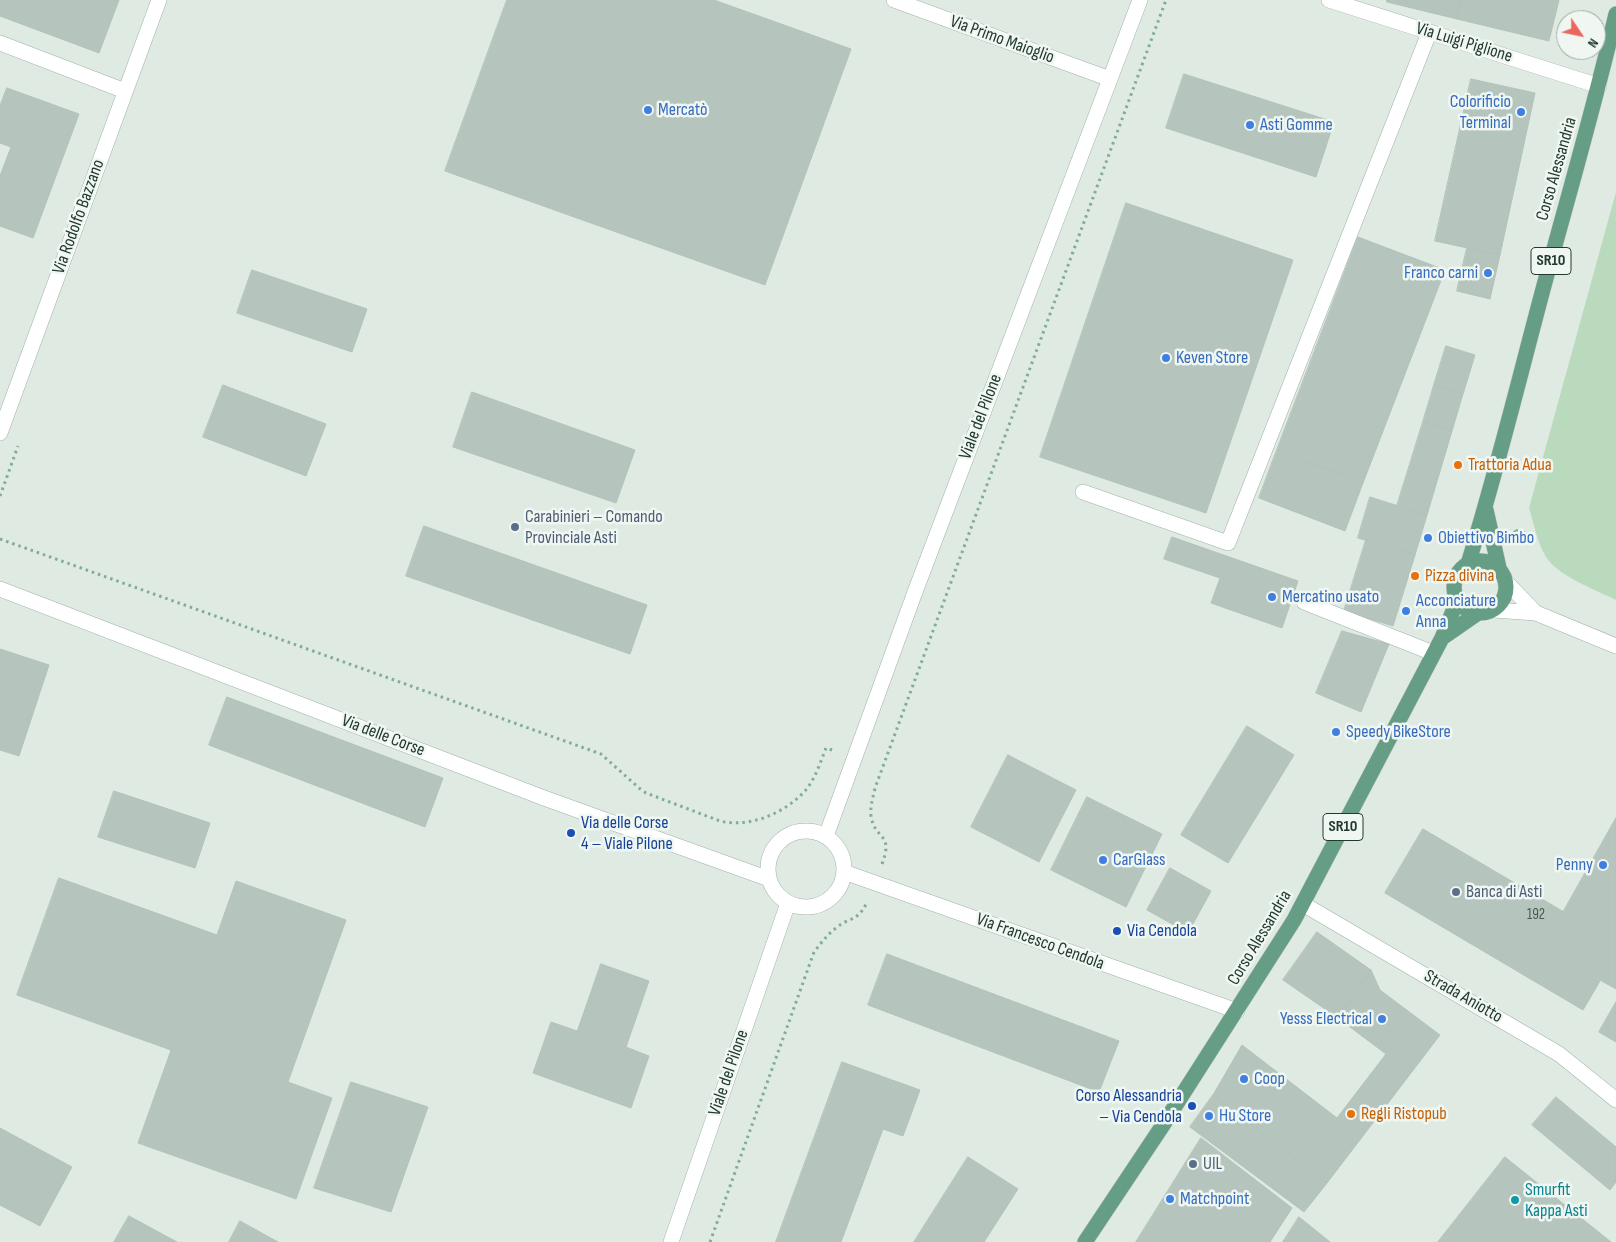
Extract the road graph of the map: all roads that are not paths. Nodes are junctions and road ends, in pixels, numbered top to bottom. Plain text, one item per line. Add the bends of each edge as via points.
1 (159, 0) edge
2 (894, 0) edge
3 (1140, 0) edge
4 (1329, 0) edge
5 (1616, 14) edge
6 (1428, 33) junction
7 (0, 43) edge
8 (1110, 79) junction
9 (1599, 86) junction
10 (125, 91) junction
11 (0, 433) edge
12 (1083, 492) dead end
13 (1486, 508) junction
14 (1468, 564) junction
15 (1499, 568) junction
16 (1506, 582) junction
17 (0, 588) edge
18 (1458, 600) junction
19 (1304, 602) dead end
20 (1494, 610) junction
21 (1536, 613) junction
22 (1478, 614) junction
23 (1442, 638) junction
24 (1616, 646) edge
25 (1433, 653) junction
26 (826, 836) junction
27 (844, 872) junction
28 (768, 879) junction
29 (788, 903) junction
30 (1303, 904) junction
31 (1237, 1012) junction
32 (1616, 1100) edge
33 (671, 1242) edge
34 (1085, 1242) edge

1 - 10 street, Via Rodolfo Bazzano
2 - 8 street, Via Primo Maioglio
3 - 8 street, Viale del Pilone
4 - 6 street, Via Luigi Piglione
5 - 9 main road, Corso Alessandria / SR10
6 - 9 street, Via Luigi Piglione
6 - 12 street via 1228,543
7 - 10 street
8 - 26 street, Viale del Pilone via 918,583
9 - 13 main road, Corso Alessandria / SR10
10 - 11 street, Via Rodolfo Bazzano
13 - 14 main road, Corso Alessandria / SR10
13 - 15 main road, Corso Alessandria / SR10
14 - 15 main road via 1485,561
14 - 18 main road, Corso Alessandria / SR10 via 1456,576 1454,592
15 - 16 main road, Corso Alessandria / SR10
16 - 20 main road via 1505,598
16 - 21 street
17 - 28 street, Via delle Corse via 544,798
18 - 22 main road via 1470,612
18 - 23 main road, Corso Alessandria / SR10
19 - 25 street
20 - 21 street
20 - 22 main road, Corso Alessandria / SR10
21 - 24 street
22 - 23 main road, Corso Alessandria / SR10
23 - 25 main road, Corso Alessandria / SR10
25 - 30 main road, Corso Alessandria / SR10
26 - 27 street via 840,852
26 - 28 street via 814,831 800,831 778,842 767,866
27 - 29 street via 834,895 824,903 800,907
27 - 31 street, Via Francesco Cendola
28 - 29 street via 772,889
29 - 33 street, Viale del Pilone
30 - 31 main road, Corso Alessandria / SR10
30 - 32 street, Strada Aniotto via 1559,1054
31 - 34 main road, Corso Alessandria / SR10

